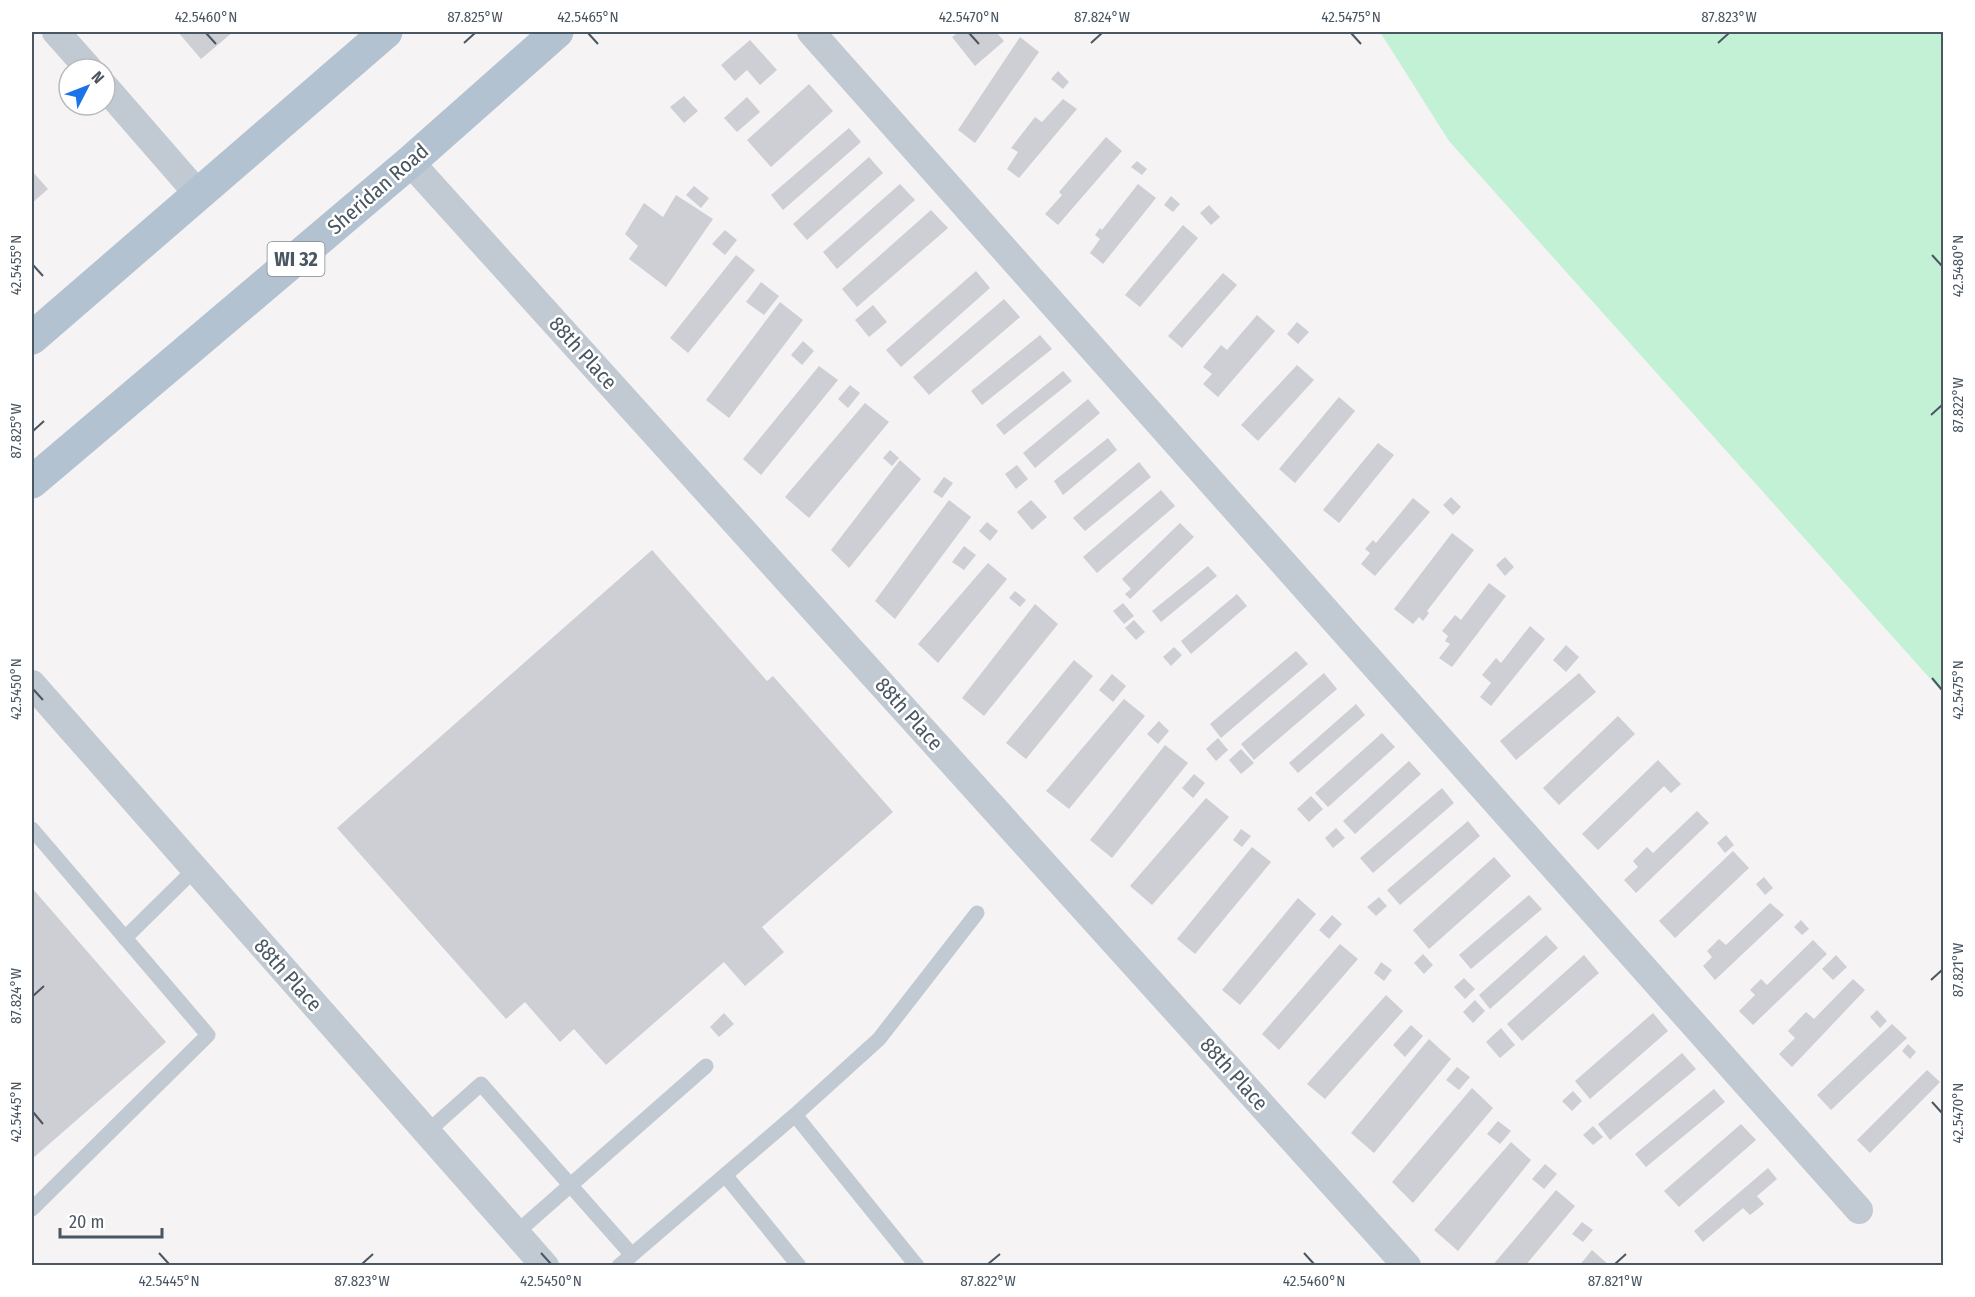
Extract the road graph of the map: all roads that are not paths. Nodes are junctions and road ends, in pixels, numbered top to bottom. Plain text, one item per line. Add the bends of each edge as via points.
1 (56, 32) edge
2 (386, 32) edge
3 (557, 32) edge
4 (811, 32) edge
5 (78, 57) edge
6 (117, 101) edge
7 (411, 162) junction
8 (199, 195) junction
9 (32, 338) edge
10 (32, 482) edge
11 (32, 684) edge
12 (32, 829) edge
13 (195, 869) junction
14 (977, 913) dead end
15 (125, 938) junction
16 (706, 1066) dead end
17 (795, 1115) junction
18 (427, 1132) junction
19 (725, 1175) junction
20 (572, 1186) junction
21 (32, 1209) edge
22 (1859, 1210) dead end
23 (516, 1233) junction
24 (632, 1255) junction
25 (545, 1266) edge
26 (619, 1266) edge
27 (799, 1266) edge
28 (917, 1266) edge
29 (1407, 1266) edge

1 - 5 street
2 - 8 main road
3 - 7 main road, Sheridan Road / WI 32
4 - 22 street
6 - 8 street
7 - 10 main road, Sheridan Road / WI 32
7 - 29 street, 88th Place
8 - 9 main road
11 - 13 street, 88th Place
12 - 15 lane
13 - 15 lane
13 - 18 street, 88th Place
14 - 17 lane via 879,1039
15 - 21 lane via 208,1035
16 - 20 lane
17 - 19 lane
17 - 28 lane
18 - 20 lane via 481,1084
18 - 23 street, 88th Place
19 - 24 lane
19 - 27 lane
20 - 23 lane
20 - 24 lane
23 - 25 street, 88th Place
24 - 26 lane

